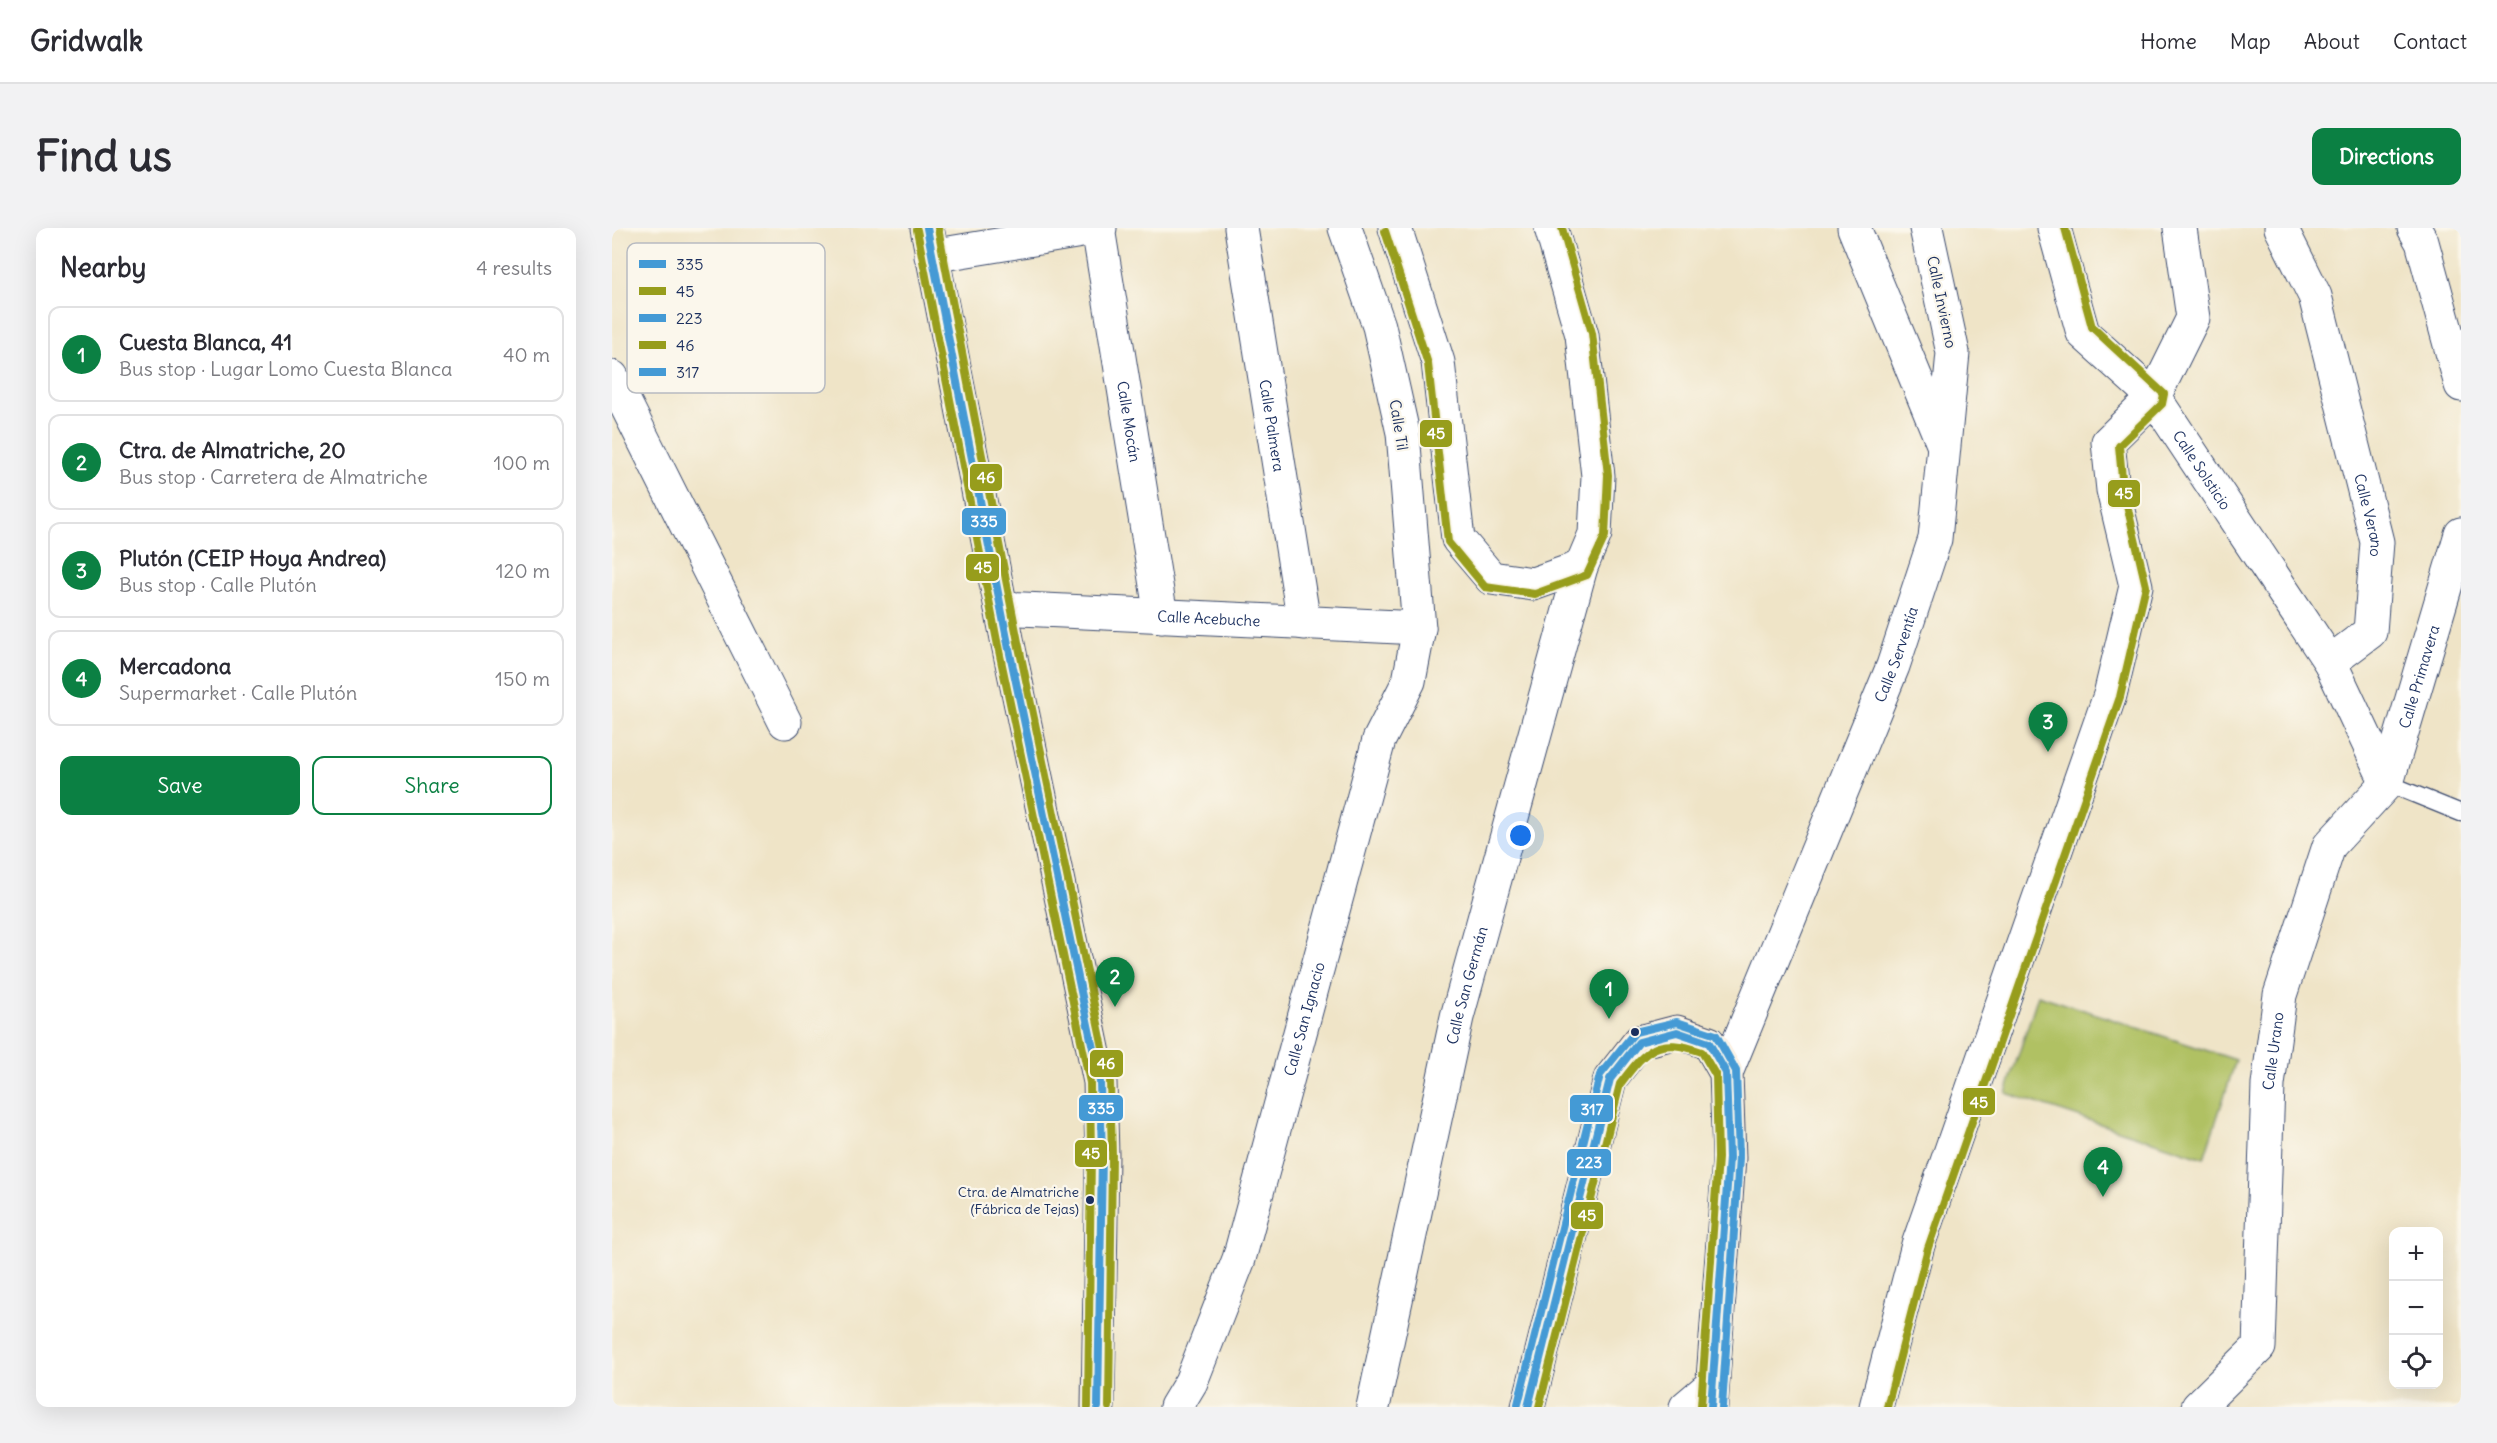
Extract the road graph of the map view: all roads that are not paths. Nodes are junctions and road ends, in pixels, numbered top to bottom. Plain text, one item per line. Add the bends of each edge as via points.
1 (1099, 228) edge
2 (1241, 228) edge
3 (1345, 228) edge
4 (1395, 228) edge
5 (1551, 228) edge
6 (1854, 228) edge
7 (1926, 228) edge
8 (2054, 228) edge
9 (2180, 228) edge
10 (2281, 228) edge
11 (2414, 228) edge
12 (929, 242) edge
13 (612, 377) edge
14 (2461, 385) edge
15 (2154, 397) junction
16 (1945, 448) junction
17 (2461, 534) edge
18 (1581, 567) junction
19 (1001, 609) junction
20 (1161, 616) junction
21 (1304, 623) junction
22 (1419, 628) junction
23 (2330, 662) junction
24 (785, 722) dead end
25 (2386, 783) junction
26 (2461, 813) edge
27 (1726, 1073) junction
28 (1712, 1396) edge
29 (1098, 1407) edge
30 (1176, 1407) edge
31 (1373, 1407) edge
32 (1528, 1407) edge
33 (1686, 1407) edge
34 (1876, 1407) edge
35 (2198, 1407) edge

1 - 12 street
1 - 20 street, Calle Mocán
2 - 21 street, Calle Palmera
3 - 22 street, Calle Til via 1379,326 1403,434
4 - 18 street via 1438,362 1458,539 1491,578 1533,584
5 - 18 street via 1582,335 1598,476 1595,534
6 - 16 street, Calle Serventía
7 - 16 street, Calle Invierno via 1953,353
8 - 15 street, Calle Solsticio via 2083,333
9 - 15 street via 2193,318
10 - 23 street, Calle Verano via 2315,296 2377,542 2370,632
11 - 14 street via 2422,242
12 - 19 main road
13 - 24 street
15 - 23 street, Calle Solsticio
15 - 34 street via 2108,442 2113,490 2136,586 2110,694 1918,1245
16 - 27 street, Calle Serventía via 1935,539 1893,666
17 - 25 street, Calle Primavera
18 - 31 street, Calle San Germán via 1457,1017
19 - 20 street, Calle Acebuche
19 - 29 main road via 1100,1082
20 - 21 street, Calle Acebuche
21 - 22 street, Calle Acebuche
22 - 30 street, Calle San Ignacio via 1410,681 1379,740 1239,1259 1191,1382
23 - 25 street
25 - 26 lane
25 - 35 street, Calle Urano via 2329,846 2280,995 2268,1085 2259,1347
27 - 28 main road via 1729,1158
27 - 32 main road via 1708,1043 1677,1032 1639,1042 1610,1079
28 - 33 street

